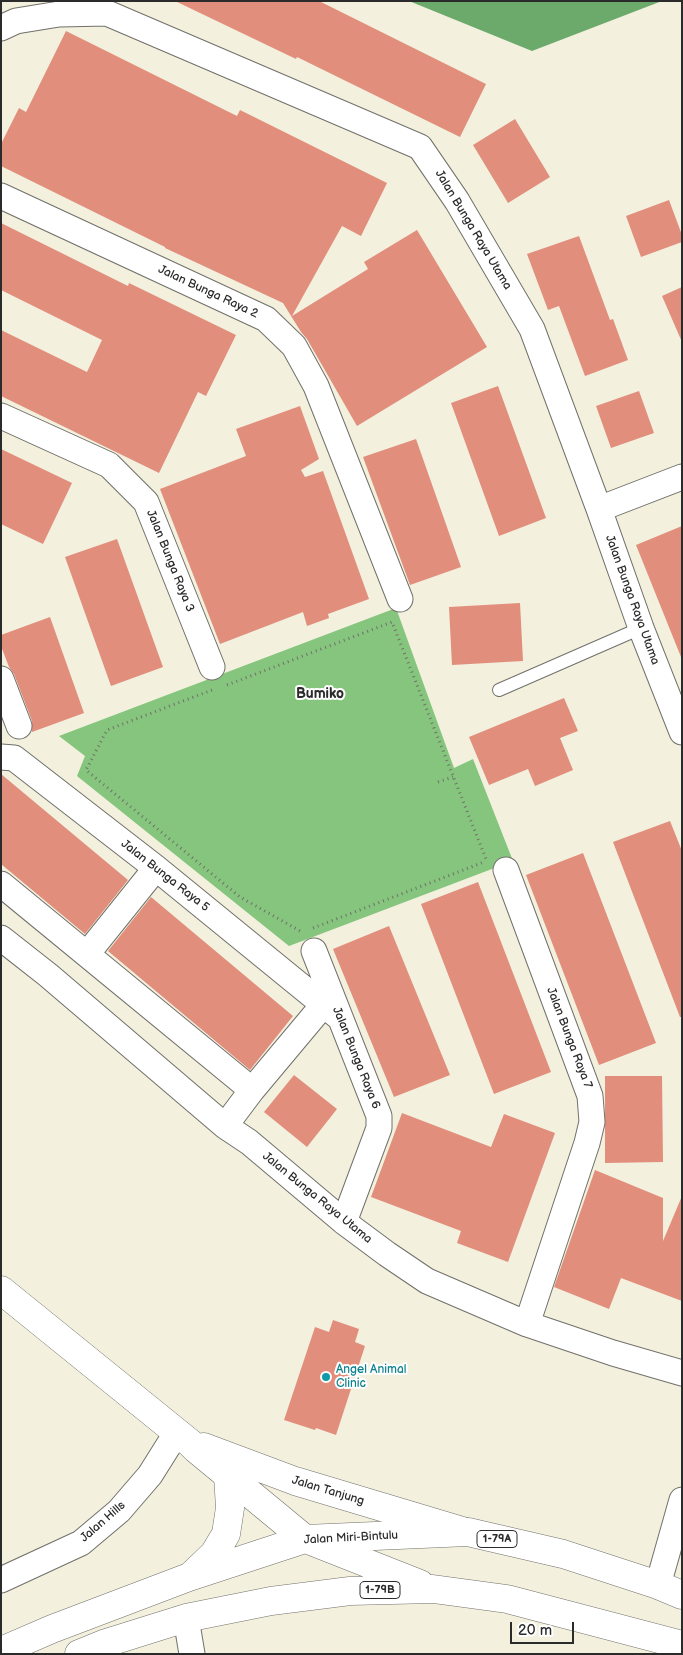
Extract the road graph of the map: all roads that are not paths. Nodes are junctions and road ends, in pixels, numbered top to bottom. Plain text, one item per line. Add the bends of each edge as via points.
1 (1, 28) edge
2 (1, 196) edge
3 (1, 416) edge
4 (682, 477) edge
5 (599, 509) junction
6 (400, 598) dead end
7 (641, 628) junction
8 (1, 679) edge
9 (216, 681) road end
10 (499, 690) dead end
11 (19, 726) dead end
12 (682, 732) edge
13 (8, 758) edge
14 (496, 865) road end
15 (156, 868) junction
16 (1, 884) edge
17 (309, 937) road end
18 (1, 938) edge
19 (87, 954) junction
20 (332, 1011) junction
21 (252, 1090) junction
22 (225, 1126) junction
23 (344, 1222) junction
24 (1, 1290) edge
25 (527, 1324) junction
26 (682, 1374) edge
27 (184, 1437) junction
28 (228, 1475) junction
29 (682, 1500) edge
30 (468, 1532) junction
31 (305, 1539) junction
32 (189, 1577) junction
33 (1, 1580) edge
34 (433, 1590) junction
35 (670, 1590) edge
36 (186, 1618) junction
37 (682, 1645) edge
38 (1, 1651) edge
39 (79, 1654) edge
40 (192, 1654) edge

1 - 5 street, Jalan Bunga Raya Utama via 16,21 58,14 107,14 420,147 457,201 532,329
2 - 6 street, Jalan Bunga Raya 2 via 266,319 294,346 316,386
3 - 9 street, Jalan Bunga Raya 3 via 110,465 146,502
4 - 5 street
5 - 7 street, Jalan Bunga Raya Utama
7 - 10 lane
7 - 12 street, Jalan Bunga Raya Utama
8 - 11 street
13 - 15 street, Jalan Bunga Raya 5
14 - 25 street, Jalan Bunga Raya 7 via 590,1096 592,1122
15 - 19 street
15 - 20 street, Jalan Bunga Raya 5
16 - 19 street
17 - 20 street, Jalan Bunga Raya 6
18 - 22 street, Jalan Bunga Raya Utama
19 - 21 street
20 - 21 street, Jalan Bunga Raya 6
20 - 23 street, Jalan Bunga Raya 6 via 379,1116 379,1128
21 - 22 street, Jalan Bunga Raya 6
22 - 23 street, Jalan Bunga Raya Utama via 249,1142
23 - 25 street, Jalan Bunga Raya Utama via 427,1281
24 - 27 main road, Jalan Tanjung
25 - 26 street, Jalan Bunga Raya Utama
27 - 28 main road, Jalan Tanjung
27 - 30 main road, Jalan Tanjung via 295,1481
27 - 33 street, Jalan Hills via 119,1511 81,1543
28 - 31 main road, Jalan Tanjung
28 - 32 main road via 230,1508 226,1534 214,1554
29 - 35 street
30 - 31 main road, Jalan Miri-Bintulu / 1-79A
30 - 35 main road, Jalan Miri-Bintulu / 1-79A via 563,1554
31 - 32 main road, Jalan Miri-Bintulu / 1-79A
31 - 34 main road, Jalan Tanjung
32 - 38 main road, Jalan Miri-Bintulu / 1-79A
34 - 36 main road, 1-79B via 350,1591 271,1600
34 - 37 main road, 1-79B via 507,1599
36 - 39 main road, 1-79B
36 - 40 street

